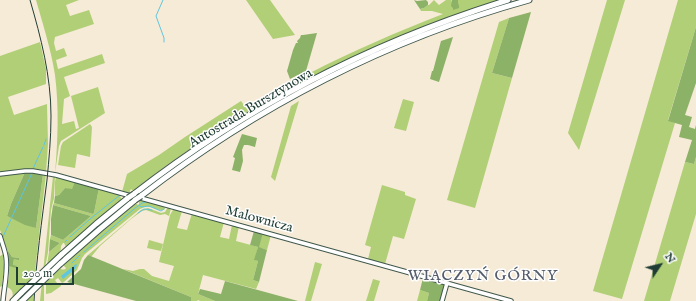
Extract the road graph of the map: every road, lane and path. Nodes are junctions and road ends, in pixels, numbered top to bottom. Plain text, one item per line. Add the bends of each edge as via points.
1 (508, 0) edge
2 (529, 0) edge
3 (0, 174) edge
4 (1, 238) edge
5 (447, 283) junction
6 (3, 301) edge
7 (13, 301) edge
8 (22, 301) edge
9 (442, 301) edge
10 (512, 301) edge

1 - 7 highway, Autostrada Bursztynowa, bridge via 375,49 261,107 182,158 128,198 60,255
2 - 8 highway, Autostrada Bursztynowa, bridge via 462,21 374,56 273,107 186,162 140,196 60,264
3 - 5 street, Malownicza via 30,170 58,176
4 - 6 street via 7,265
5 - 9 street
5 - 10 street, Malownicza

